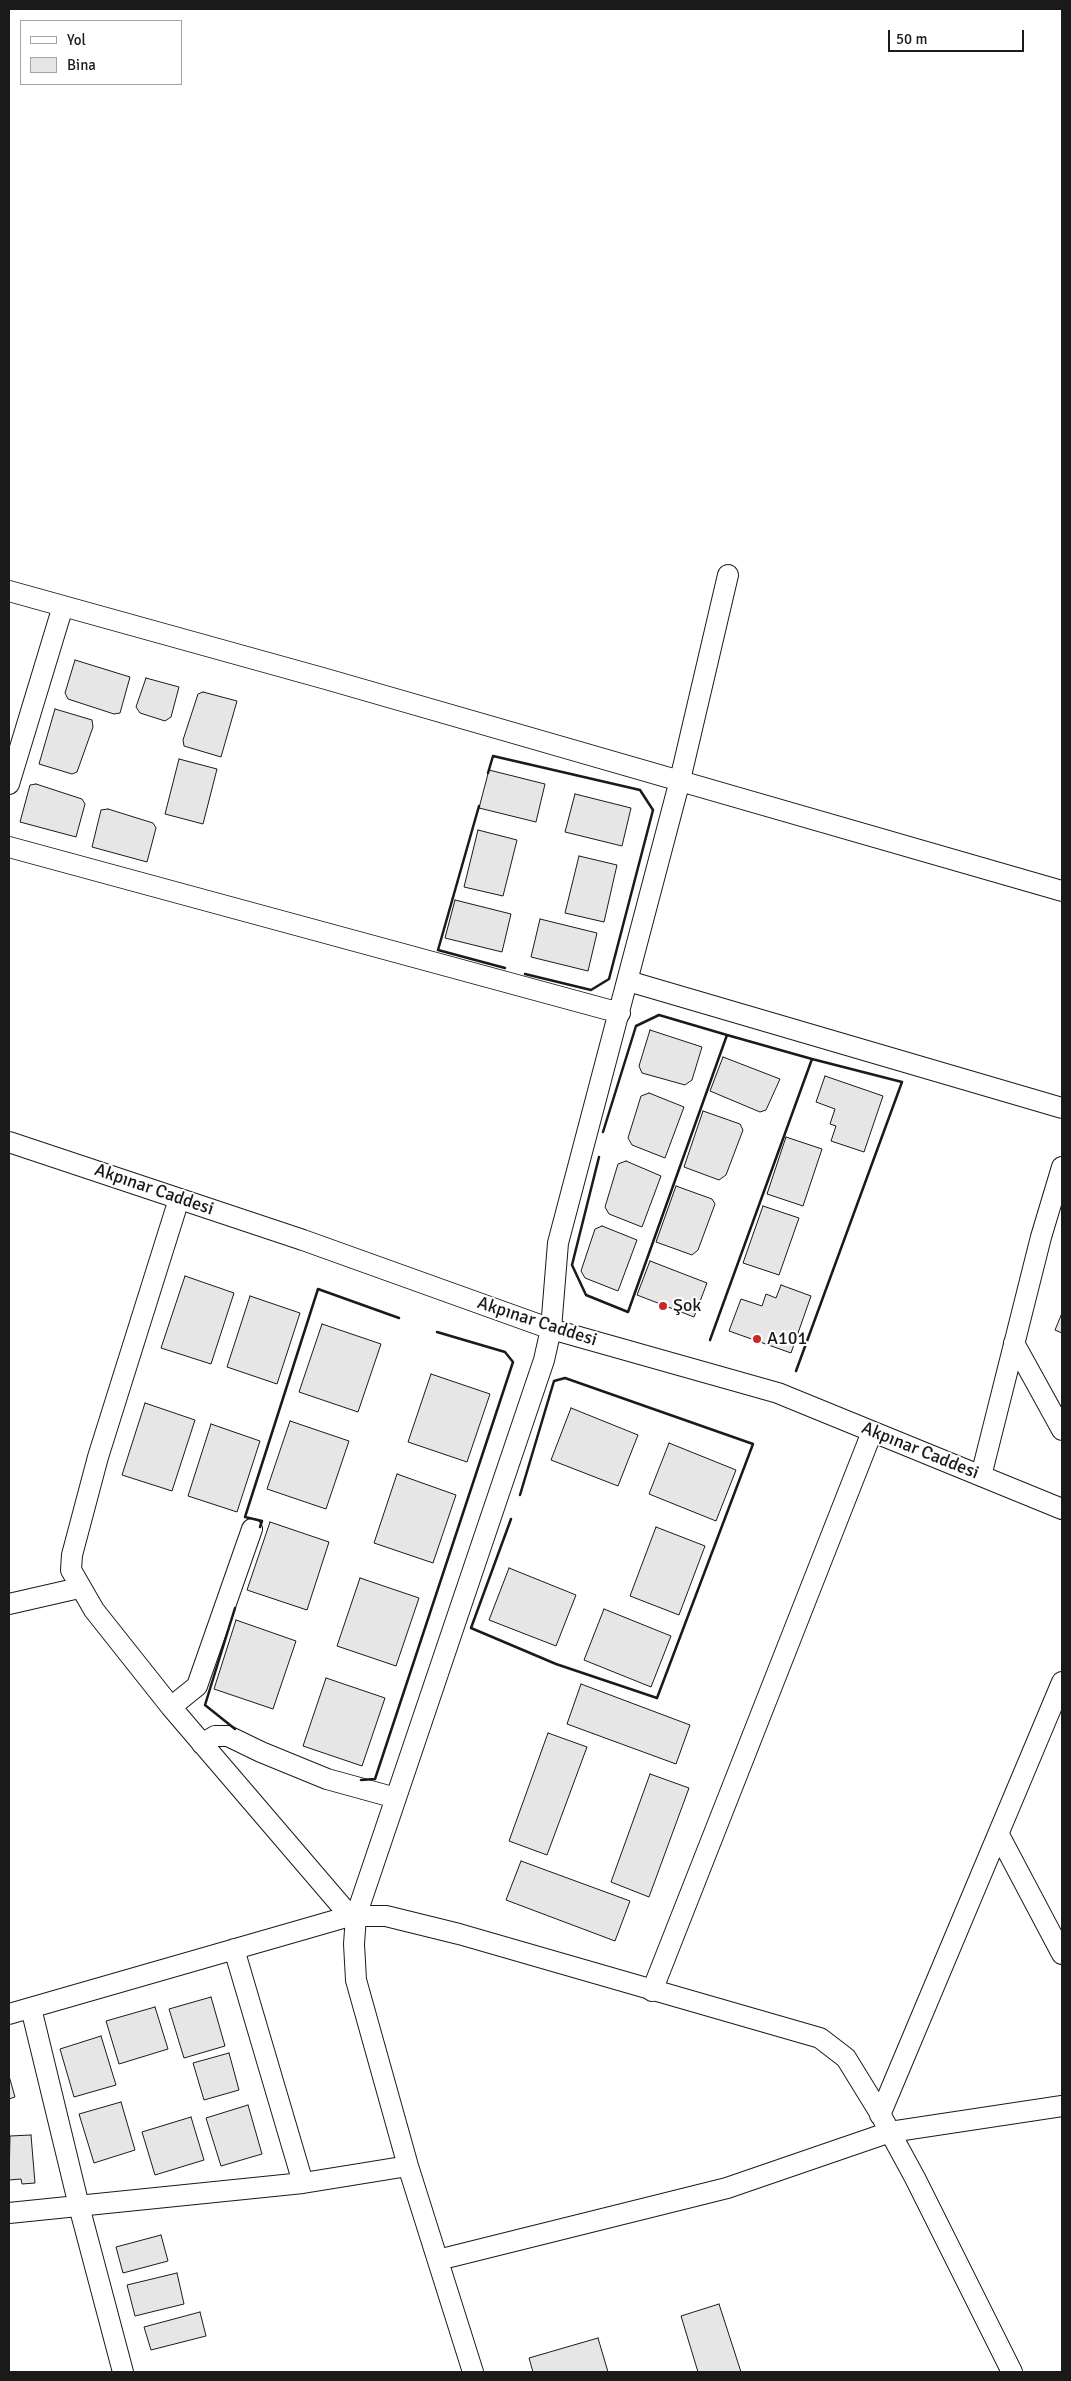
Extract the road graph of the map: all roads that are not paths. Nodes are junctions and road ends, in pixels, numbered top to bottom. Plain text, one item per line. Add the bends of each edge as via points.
1 (728, 575) dead end
2 (9, 591) edge
3 (63, 606) junction
4 (680, 780) junction
5 (9, 784) edge
6 (9, 847) edge
7 (1062, 890) edge
8 (628, 981) junction
9 (620, 1014) junction
10 (1062, 1108) edge
11 (9, 1142) edge
12 (1062, 1166) edge
13 (179, 1198) junction
14 (551, 1329) junction
15 (1014, 1343) junction
16 (1062, 1430) edge
17 (872, 1432) junction
18 (981, 1476) junction
19 (1062, 1509) edge
20 (252, 1529) dead end
21 (80, 1588) junction
22 (9, 1604) edge
23 (1062, 1682) edge
24 (171, 1707) junction
25 (202, 1744) junction
26 (396, 1798) junction
27 (998, 1836) junction
28 (353, 1916) junction
29 (234, 1949) junction
30 (1062, 1954) edge
31 (652, 1991) junction
32 (31, 2008) junction
33 (9, 2014) edge
34 (1062, 2106) edge
35 (880, 2115) junction
36 (890, 2132) junction
37 (408, 2166) junction
38 (303, 2182) junction
39 (79, 2206) junction
40 (9, 2213) edge
41 (438, 2260) junction
42 (123, 2372) edge
43 (473, 2372) edge
44 (1012, 2372) edge

1 - 4 street
2 - 3 street
3 - 4 street
3 - 5 street
4 - 7 street
4 - 8 street
6 - 9 street
8 - 9 street
8 - 10 street
9 - 14 street via 558,1243
11 - 13 street, Akpınar Caddesi
12 - 15 street
13 - 14 street, Akpınar Caddesi
13 - 21 street via 98,1457 72,1555 71,1570
14 - 17 street, Akpınar Caddesi via 778,1393
14 - 26 street via 544,1360
15 - 16 street
15 - 18 street
17 - 18 street, Akpınar Caddesi
17 - 31 street
18 - 19 street, Akpınar Caddesi
20 - 24 street via 197,1686
21 - 22 street
21 - 24 street
23 - 27 street
24 - 25 street
25 - 26 street via 215,1736 228,1736 327,1779
25 - 28 street
26 - 28 street
27 - 30 street
27 - 35 street
28 - 29 street
28 - 31 street via 386,1916 459,1934
28 - 37 street via 356,1980
29 - 32 street
29 - 38 street
31 - 35 street via 820,2038 846,2058
32 - 33 street
32 - 39 street
34 - 36 street
35 - 36 street
36 - 41 street via 726,2188
36 - 44 street
37 - 38 street
37 - 41 street
38 - 39 street
39 - 40 street
39 - 42 street
41 - 43 street

